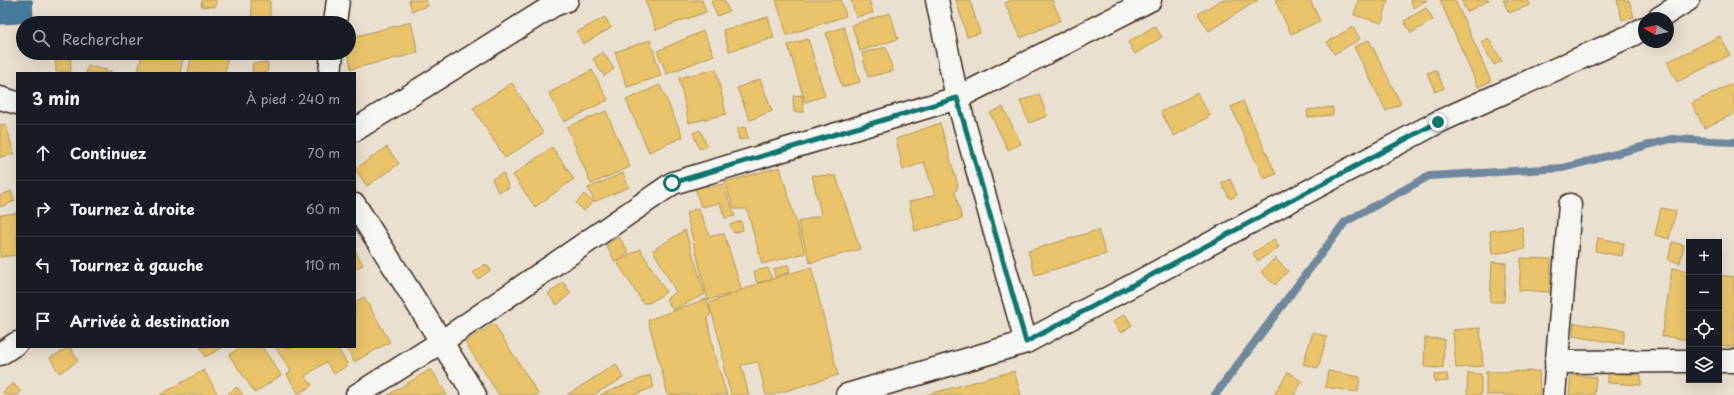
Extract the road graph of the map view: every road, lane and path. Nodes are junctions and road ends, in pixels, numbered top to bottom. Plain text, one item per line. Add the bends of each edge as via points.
1 (338, 0) edge
2 (567, 0) edge
3 (937, 0) edge
4 (1150, 0) edge
5 (1688, 0) edge
6 (1669, 12) edge
7 (336, 16) edge
8 (1638, 32) edge
9 (331, 60) edge
10 (330, 72) edge
11 (0, 98) edge
12 (957, 98) junction
13 (16, 103) edge
14 (356, 129) edge
15 (1570, 205) dead end
16 (356, 207) edge
17 (441, 342) junction
18 (1026, 342) junction
19 (16, 344) edge
20 (0, 354) edge
21 (1734, 360) edge
22 (1686, 361) edge
23 (1722, 361) edge
24 (1556, 362) junction
25 (357, 395) edge
26 (475, 395) edge
27 (847, 395) edge
28 (1554, 395) edge

1 - 7 street
2 - 14 street via 554,5
3 - 12 street
4 - 12 street
5 - 6 street
8 - 18 street via 1438,122
9 - 10 street
11 - 13 street
12 - 17 street via 672,183
12 - 18 street
15 - 24 street
16 - 17 street
17 - 25 street
17 - 26 street
18 - 27 street
19 - 20 street
21 - 23 street
22 - 24 street
24 - 28 street

